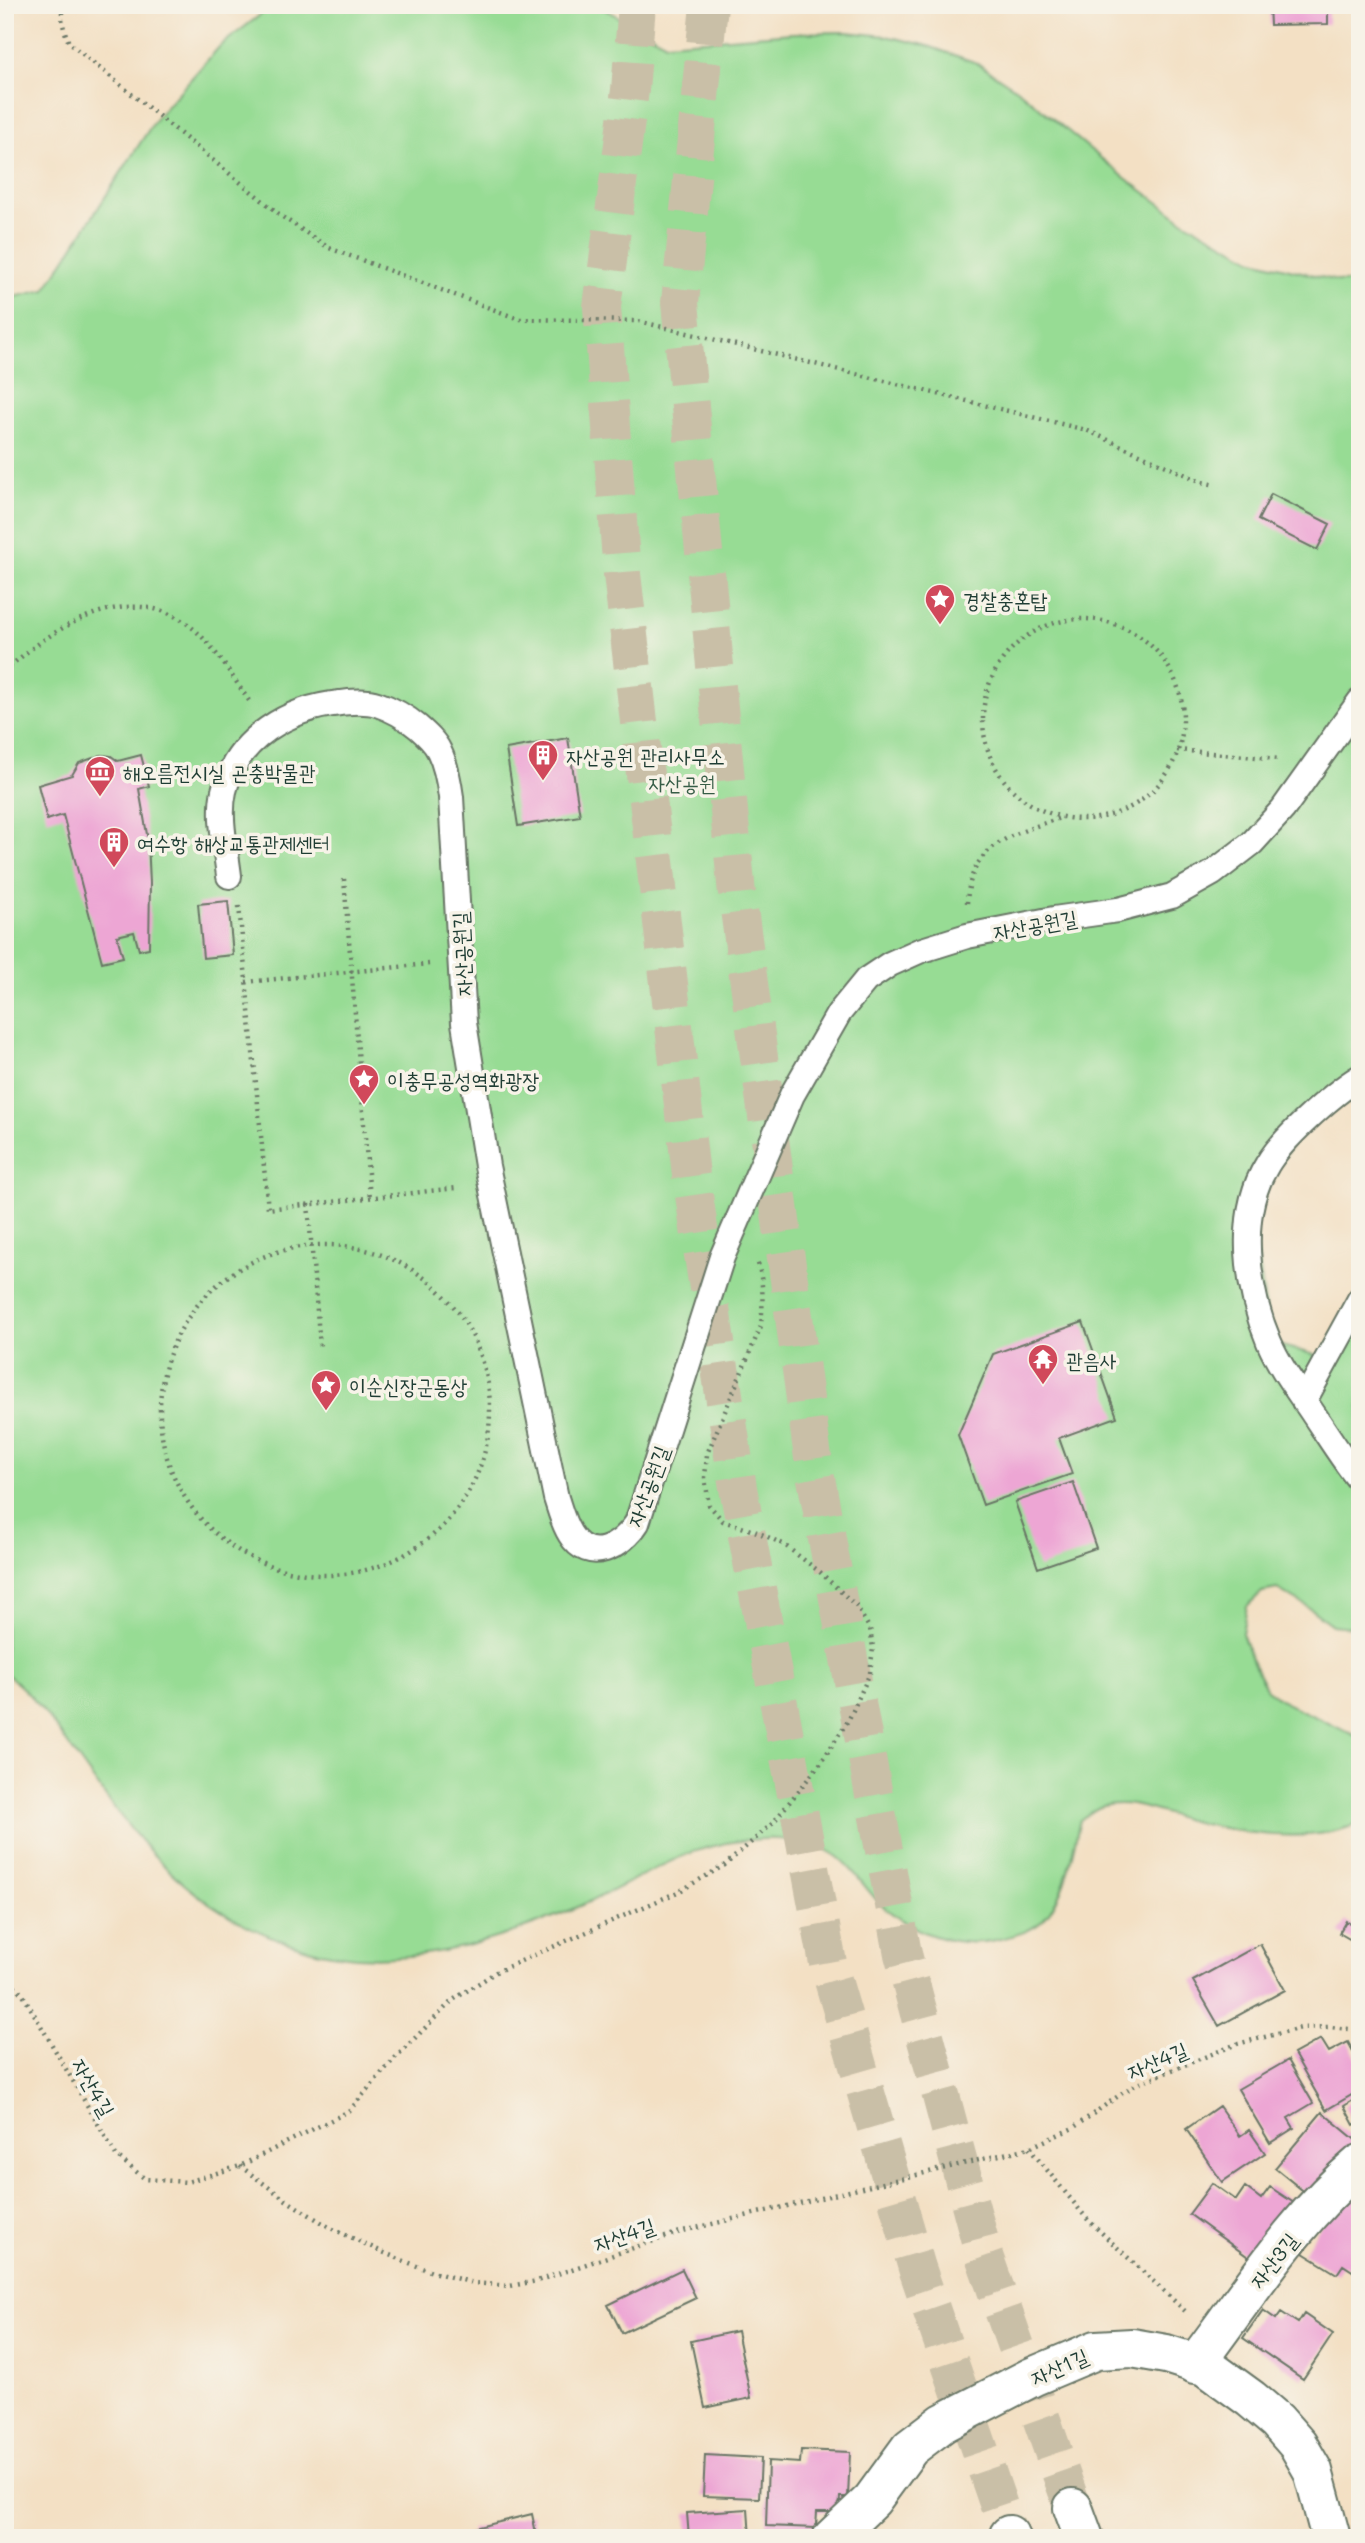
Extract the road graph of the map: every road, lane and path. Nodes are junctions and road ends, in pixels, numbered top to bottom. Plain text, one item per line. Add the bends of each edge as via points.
1 (64, 5) edge
2 (1216, 485) dead end
3 (5, 671) edge
4 (1360, 701) edge
5 (269, 728) junction
6 (1177, 750) junction
7 (1318, 762) junction
8 (1060, 817) junction
9 (229, 876) joint
10 (344, 879) dead end
11 (967, 936) junction
12 (461, 961) junction
13 (351, 971) junction
14 (246, 982) junction
15 (1360, 1077) edge
16 (462, 1188) dead end
17 (370, 1198) junction
18 (308, 1204) junction
19 (740, 1214) junction
20 (312, 1245) junction
21 (1360, 1299) edge
22 (320, 1347) dead end
23 (1304, 1401) junction
24 (1360, 1481) edge
25 (5, 1975) edge
26 (1360, 2030) edge
27 (1029, 2148) junction
28 (1360, 2164) edge
29 (240, 2166) junction
30 (1205, 2351) junction
31 (832, 2538) edge
32 (1331, 2538) edge

1 - 2 path via 61,14 69,43 284,218 329,248 519,319 638,321 1086,430
3 - 5 path via 48,636 88,616 145,608 180,620 207,643
4 - 7 lane, 자산공원길
5 - 9 lane, 자산공원길 via 242,753 224,790
5 - 12 lane, 자산공원길 via 302,710 374,703 428,736 439,750 449,781
6 - 7 path
6 - 8 path via 1154,790 1126,809 1094,819
6 - 8 path via 1183,731 1182,699 1170,669 1149,644 1122,627 1091,620 1059,622 1029,635 1004,657 987,687 982,720 988,753 1004,782 1030,804
7 - 11 lane, 자산공원길 via 1252,843 1172,896
8 - 11 path via 1014,835 977,862 968,889
9 - 14 path via 237,893
10 - 13 path
11 - 19 lane, 자산공원길 via 890,964 866,980 839,1013 792,1095
12 - 13 path
12 - 19 lane, 자산공원길 via 464,1023 490,1180 556,1498 571,1537 579,1545 607,1549 620,1544 637,1523
13 - 14 path
13 - 17 path
14 - 18 path via 268,1209
15 - 23 lane via 1288,1137 1266,1166 1251,1203 1251,1272 1258,1310 1269,1343
16 - 17 path
17 - 18 path
18 - 20 path
19 - 29 path via 762,1274 761,1326 707,1454 709,1505 723,1521 783,1544 856,1606 870,1629 873,1648 870,1673 849,1719 772,1824 725,1865 680,1891 496,1972 453,2000 349,2111
20 - 20 path via 257,1259 211,1289 178,1332 160,1384 161,1439 179,1491 213,1534 260,1563 313,1576 368,1571 419,1548 458,1510 484,1462 492,1408 482,1354 456,1306 414,1269 364,1248
20 - 22 path
21 - 23 lane
23 - 24 lane
25 - 29 path, 자산4길 via 23,1995 116,2155 145,2179 187,2182
26 - 27 path, 자산4길 via 1301,2028 1237,2044 1140,2083 1073,2128
27 - 29 path, 자산4길 via 682,2231 510,2286 432,2273 382,2252 329,2227
27 - 30 path
28 - 30 street, 자산3길 via 1334,2185 1284,2245
30 - 31 street, 자산1길 via 1096,2350 1032,2377 943,2423 911,2448 872,2500
30 - 32 street, 자산1길 via 1223,2377 1277,2421 1298,2445 1313,2471

